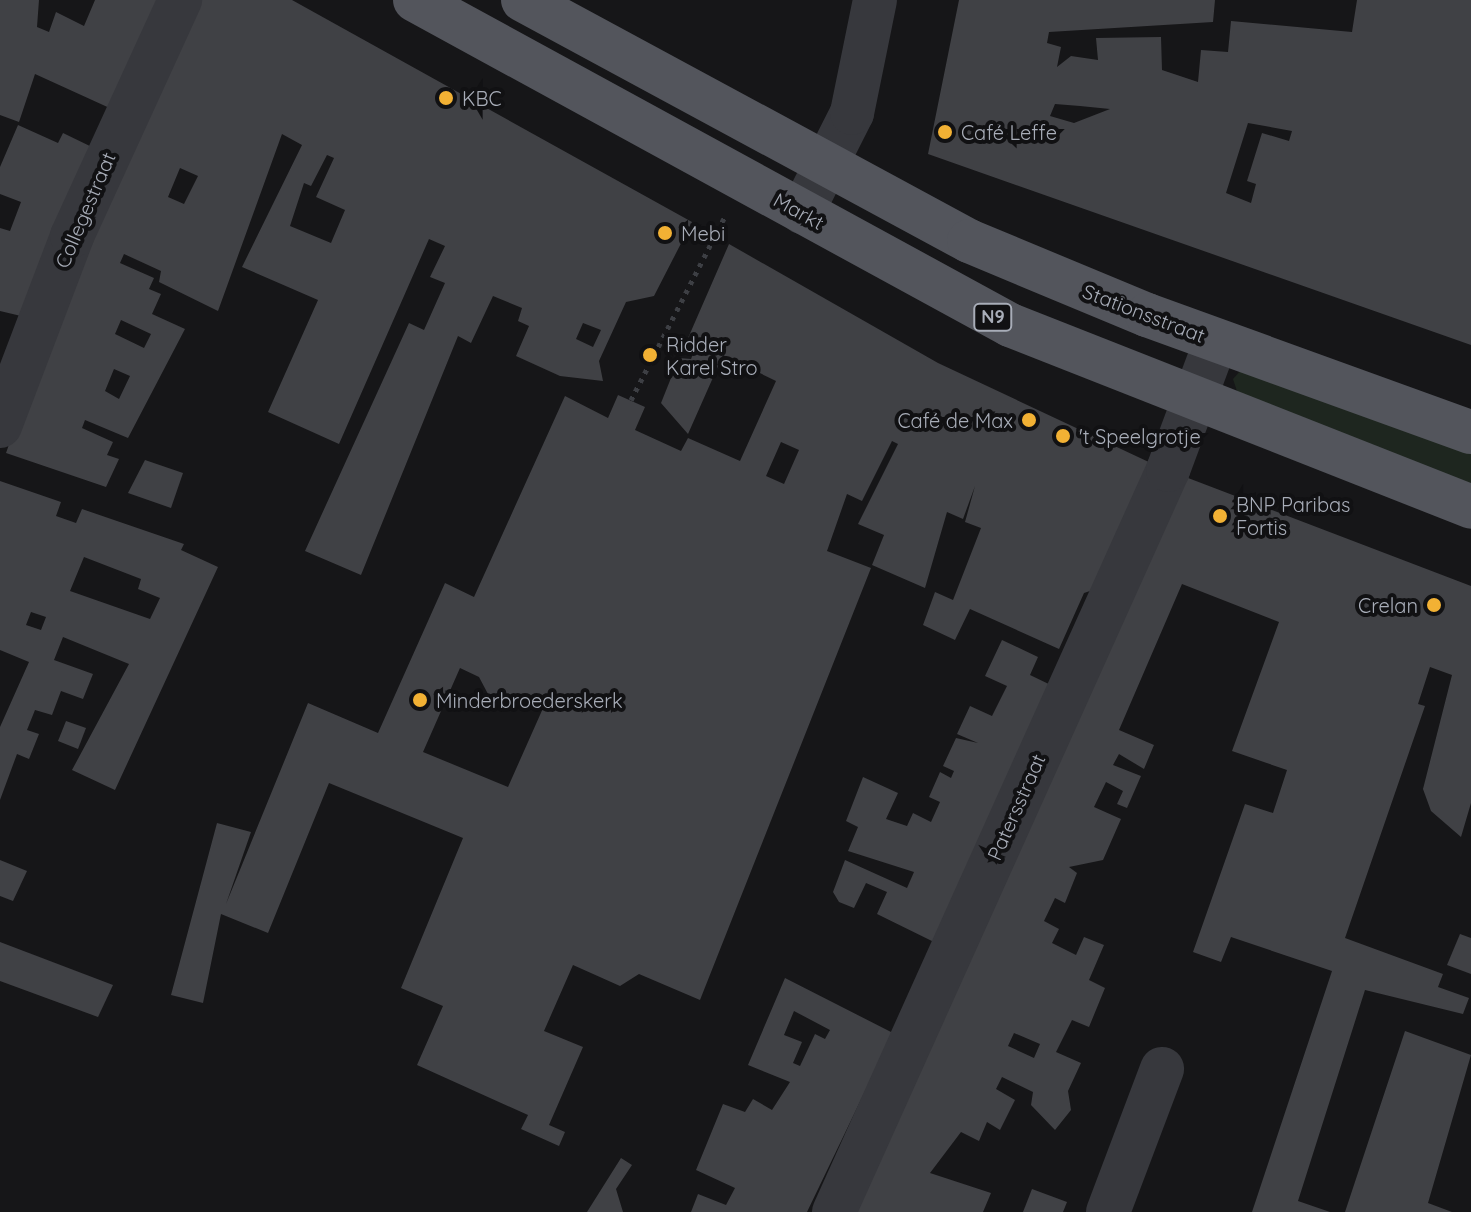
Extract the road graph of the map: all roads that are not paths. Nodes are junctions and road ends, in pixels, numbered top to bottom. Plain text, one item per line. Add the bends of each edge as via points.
1 (180, 0) edge
2 (415, 0) edge
3 (523, 0) edge
4 (875, 0) edge
5 (828, 167) junction
6 (802, 212) junction
7 (16, 336) edge
8 (1216, 341) junction
9 (1193, 401) junction
10 (0, 426) edge
11 (1471, 432) edge
12 (1471, 507) edge
13 (1162, 1069) dead end
14 (834, 1212) edge
15 (1108, 1212) edge

1 - 7 street, Collegestraat
2 - 6 main road, Markt / N9
3 - 5 main road
4 - 5 street via 852,113
5 - 6 street
5 - 8 main road, Stationsstraat via 969,241
6 - 9 main road, Markt / N9 via 1010,325
7 - 10 street, Collegestraat
8 - 9 street, Patersstraat
8 - 11 main road, Stationsstraat
9 - 12 main road, N9
9 - 14 street, Patersstraat
13 - 15 street

